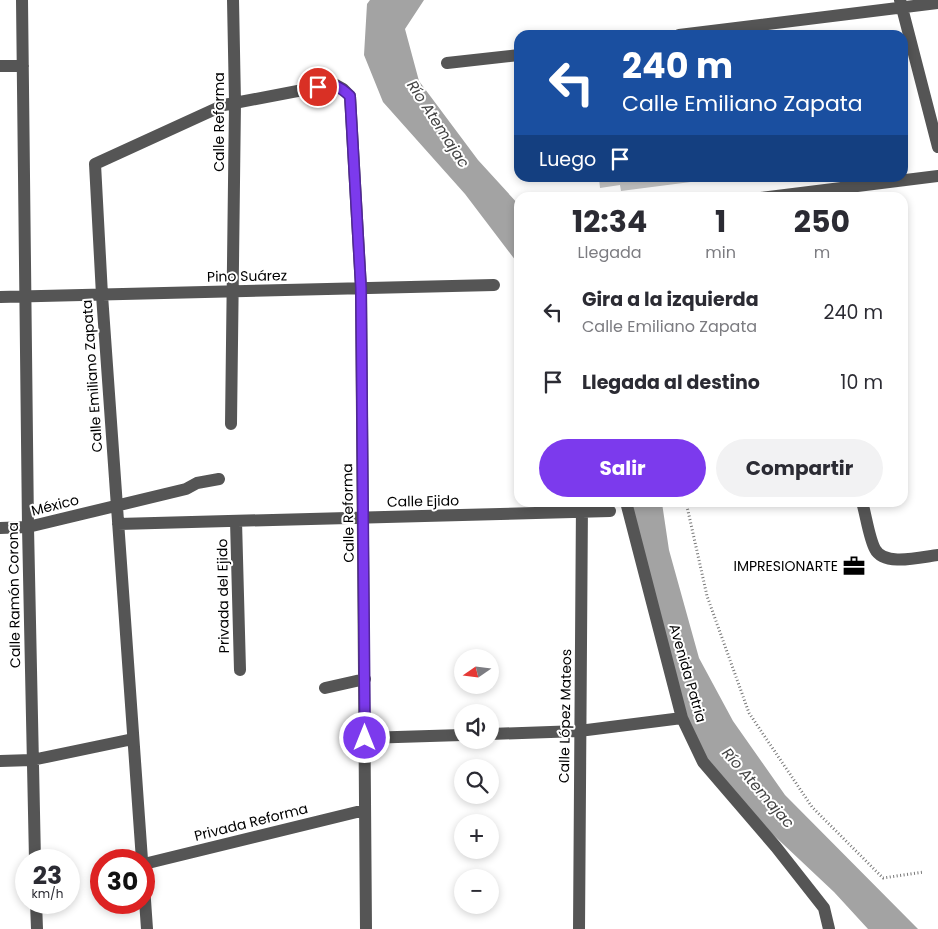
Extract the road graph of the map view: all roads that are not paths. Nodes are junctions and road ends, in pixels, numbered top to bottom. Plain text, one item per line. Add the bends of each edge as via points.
1 (22, 0) edge
2 (232, 0) edge
3 (901, 4) edge
4 (938, 4) edge
5 (715, 30) edge
6 (908, 30) edge
7 (908, 31) edge
8 (514, 55) edge
9 (447, 63) dead end
10 (0, 66) edge
11 (23, 66) junction
12 (350, 96) joint
13 (234, 102) junction
14 (938, 147) edge
15 (938, 176) edge
16 (908, 180) edge
17 (891, 182) edge
18 (812, 192) edge
19 (494, 286) dead end
20 (361, 288) junction
21 (232, 291) junction
22 (102, 294) junction
23 (26, 296) junction
24 (0, 297) edge
25 (231, 424) dead end
26 (219, 478) dead end
27 (116, 505) junction
28 (582, 507) edge
29 (627, 507) edge
30 (863, 507) edge
31 (610, 512) dead end
32 (363, 518) junction
33 (236, 521) junction
34 (118, 524) junction
35 (28, 527) junction
36 (0, 528) edge
37 (938, 555) edge
38 (240, 670) dead end
39 (365, 679) junction
40 (325, 688) dead end
41 (682, 718) junction
42 (579, 731) junction
43 (499, 734) edge
44 (454, 735) edge
45 (365, 738) junction
46 (133, 739) junction
47 (32, 760) junction
48 (0, 761) edge
49 (365, 810) junction
50 (35, 849) edge
51 (141, 849) edge
52 (155, 861) edge
53 (36, 914) edge
54 (146, 914) edge
55 (37, 929) edge
56 (147, 929) edge
57 (366, 929) edge
58 (578, 929) edge
59 (829, 929) edge

1 - 11 street, Calle Ramón Corona
2 - 13 street, Calle Reforma
3 - 4 street
3 - 5 street
3 - 6 street
7 - 14 street
8 - 9 street
10 - 11 street
11 - 23 street, Calle Ramón Corona
12 - 13 street, Calle Emiliano Zapata via 334,84
12 - 20 street, Calle Reforma
13 - 21 street, Calle Reforma
13 - 22 street, Calle Emiliano Zapata via 95,164
15 - 16 street
17 - 18 street
19 - 20 street, Pino Suárez
20 - 21 street, Pino Suárez
20 - 32 street, Calle Reforma
21 - 22 street, Pino Suárez
21 - 25 street, Calle Reforma
22 - 23 street, Pino Suárez
22 - 27 street, Calle Emiliano Zapata
23 - 24 street, Pino Suárez
23 - 35 street, Calle Ramón Corona
26 - 27 street, México
27 - 34 street, Calle Emiliano Zapata
27 - 35 street, México
28 - 31 street, Calle Ejido
28 - 32 street, Calle Ejido
28 - 42 street, Calle López Mateos
29 - 41 street, Avenida Patria
30 - 37 street via 874,549 881,557 893,560
32 - 33 street, Calle Ejido
32 - 39 street, Calle Reforma
33 - 34 street, Calle Ejido
33 - 38 street, Privada del Ejido
34 - 46 street, Calle Emiliano Zapata
35 - 36 street, México
35 - 47 street, Calle Ramón Corona
39 - 40 street
39 - 45 street, Calle Reforma
41 - 42 street
41 - 59 street, Avenida Patria via 703,762 824,908
42 - 43 street
42 - 58 street, Calle López Mateos
44 - 45 street
45 - 49 street, Calle Reforma
46 - 47 street
46 - 51 street, Calle Emiliano Zapata
47 - 48 street
47 - 50 street, Calle Ramón Corona
49 - 52 street, Privada Reforma
49 - 57 street, Calle Reforma
53 - 55 street
54 - 56 street

